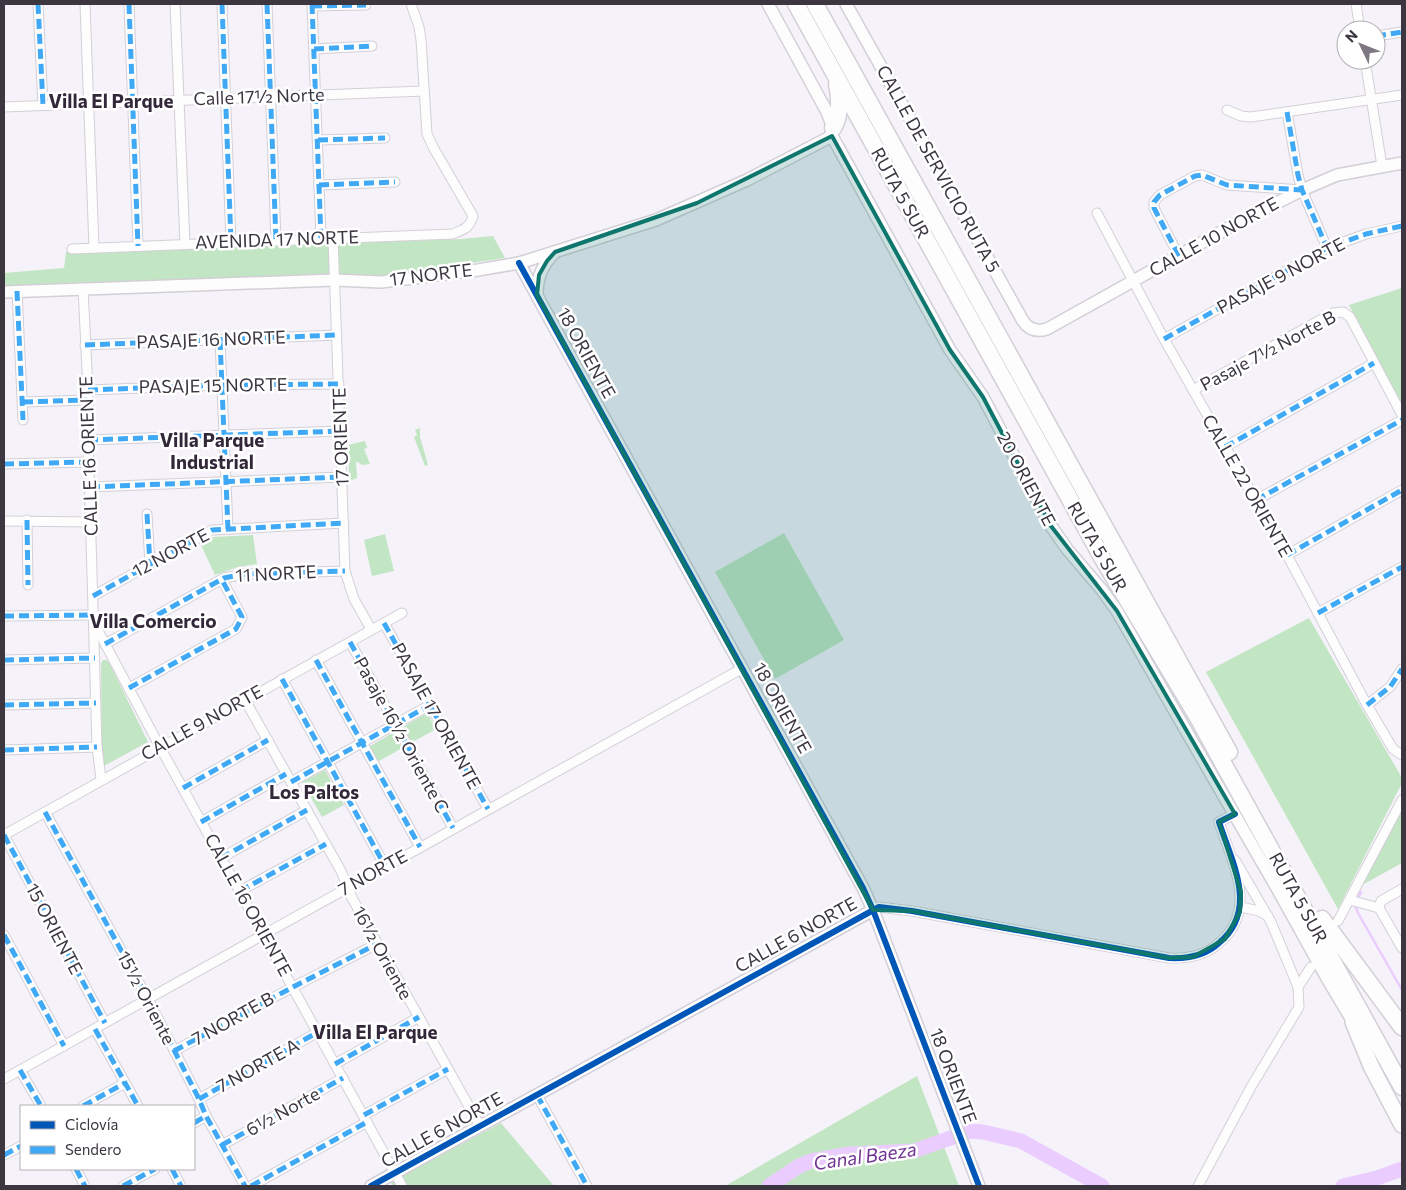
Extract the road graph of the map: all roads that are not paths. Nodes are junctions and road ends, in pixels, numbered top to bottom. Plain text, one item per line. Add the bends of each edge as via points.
1 (38, 4) edge
2 (85, 4) edge
3 (129, 4) edge
4 (176, 4) edge
5 (222, 4) edge
6 (266, 4) edge
7 (411, 4) edge
8 (768, 4) edge
9 (796, 4) edge
10 (816, 4) edge
11 (846, 4) edge
12 (1356, 4) edge
13 (312, 5) edge
14 (366, 5) edge
15 (1358, 20) edge
16 (1402, 32) edge
17 (1386, 34) edge
18 (372, 46) dead end
19 (314, 49) junction
20 (1366, 70) edge
21 (836, 77) junction
22 (424, 91) junction
23 (316, 95) junction
24 (1402, 95) edge
25 (271, 96) junction
26 (225, 98) junction
27 (179, 100) junction
28 (1371, 100) junction
29 (133, 102) junction
30 (88, 104) junction
31 (43, 105) junction
32 (4, 107) edge
33 (1227, 110) dead end
34 (1287, 112) junction
35 (832, 132) junction
36 (385, 138) dead end
37 (318, 140) junction
38 (1402, 163) edge
39 (1382, 166) junction
40 (396, 182) dead end
41 (319, 185) junction
42 (1302, 190) junction
43 (1097, 213) dead end
44 (1402, 226) edge
45 (321, 238) junction
46 (333, 238) junction
47 (276, 240) junction
48 (230, 242) junction
49 (184, 244) junction
50 (138, 246) junction
51 (94, 248) junction
52 (1327, 248) junction
53 (72, 249) dead end
54 (555, 252) junction
55 (1180, 256) junction
56 (519, 262) junction
57 (335, 280) junction
58 (1134, 282) junction
59 (83, 288) junction
60 (18, 291) junction
61 (4, 292) edge
62 (536, 295) junction
63 (1034, 330) joint
64 (337, 335) junction
65 (1164, 339) junction
66 (220, 340) junction
67 (85, 345) junction
68 (1374, 363) junction
69 (339, 384) junction
70 (222, 385) junction
71 (88, 390) junction
72 (1193, 390) junction
73 (87, 400) junction
74 (23, 402) junction
75 (1402, 415) edge
76 (23, 420) dead end
77 (1402, 420) edge
78 (341, 431) junction
79 (224, 435) junction
80 (88, 440) junction
81 (1225, 447) junction
82 (89, 462) junction
83 (4, 464) edge
84 (342, 477) junction
85 (225, 481) junction
86 (90, 487) junction
87 (1402, 490) edge
88 (1256, 500) junction
89 (147, 514) dead end
90 (27, 520) junction
91 (4, 521) edge
92 (91, 522) junction
93 (344, 523) junction
94 (228, 529) junction
95 (1287, 555) junction
96 (150, 564) junction
97 (1402, 567) edge
98 (345, 571) junction
99 (222, 580) junction
100 (28, 585) dead end
101 (93, 596) junction
102 (402, 613) dead end
103 (1318, 613) junction
104 (4, 616) edge
105 (94, 619) junction
106 (384, 623) junction
107 (371, 630) junction
108 (350, 642) junction
109 (105, 644) junction
110 (95, 658) junction
111 (4, 660) edge
112 (316, 660) junction
113 (743, 668) junction
114 (1402, 669) edge
115 (282, 679) junction
116 (129, 688) junction
117 (245, 700) junction
118 (96, 703) junction
119 (4, 705) edge
120 (430, 705) junction
121 (1367, 705) junction
122 (396, 724) junction
123 (268, 740) junction
124 (362, 743) junction
125 (97, 747) junction
126 (160, 747) junction
127 (4, 750) edge
128 (1402, 755) edge
129 (328, 762) junction
130 (286, 774) junction
131 (102, 779) junction
132 (292, 782) junction
133 (182, 788) junction
134 (1402, 800) edge
135 (488, 809) junction
136 (307, 810) junction
137 (46, 812) junction
138 (1235, 814) junction
139 (201, 822) junction
140 (453, 828) junction
141 (4, 835) edge
142 (1225, 842) junction
143 (326, 844) junction
144 (420, 847) junction
145 (221, 858) junction
146 (385, 866) junction
147 (347, 887) junction
148 (1402, 889) edge
149 (240, 891) junction
150 (1355, 902) junction
151 (1240, 907) junction
152 (1379, 908) junction
153 (873, 910) junction
154 (1268, 916) junction
155 (1330, 920) junction
156 (4, 935) edge
157 (264, 935) junction
158 (377, 944) junction
159 (1402, 948) edge
160 (1332, 960) junction
161 (1311, 967) dead end
162 (293, 987) junction
163 (1298, 987) junction
164 (148, 999) junction
165 (419, 1017) junction
166 (1353, 1022) junction
167 (105, 1023) junction
168 (1402, 1027) edge
169 (95, 1028) junction
170 (318, 1032) junction
171 (64, 1046) junction
172 (174, 1052) junction
173 (335, 1064) junction
174 (1402, 1064) edge
175 (448, 1069) junction
176 (20, 1070) junction
177 (343, 1078) junction
178 (4, 1079) edge
179 (125, 1083) junction
180 (1402, 1087) edge
181 (537, 1094) junction
182 (199, 1099) junction
183 (40, 1105) edge
184 (85, 1105) edge
185 (137, 1105) edge
186 (206, 1116) junction
187 (365, 1118) junction
188 (195, 1122) edge
189 (1402, 1125) edge
190 (480, 1126) junction
191 (222, 1145) junction
192 (20, 1147) edge
193 (4, 1155) edge
194 (79, 1170) edge
195 (173, 1170) edge
196 (141, 1172) edge
197 (395, 1173) junction
198 (84, 1186) edge
199 (123, 1186) edge
200 (181, 1186) edge
201 (245, 1186) edge
202 (251, 1186) edge
203 (371, 1186) edge
204 (402, 1186) edge
205 (586, 1186) edge
206 (979, 1186) edge
207 (1198, 1186) edge

1 - 31 street
2 - 30 street
3 - 29 street
4 - 27 street
5 - 26 street
6 - 25 street
7 - 22 street via 421,40
8 - 35 street via 827,112
9 - 21 highway, RUTA 5 SUR
10 - 155 highway, RUTA 5 SUR
11 - 63 street, CALLE DE SERVICIO RUTA 5 via 1024,321
12 - 15 street
13 - 14 street
13 - 19 street
16 - 17 street
18 - 19 street
19 - 23 street
20 - 28 street
21 - 35 highway via 839,108
21 - 160 highway, RUTA 5 SUR via 1103,559 1197,716
22 - 23 street, Calle 17½ Norte
22 - 46 street, AVENIDA 17 NORTE via 426,130 473,216 471,224 453,234
23 - 25 street, Calle 17½ Norte
23 - 37 street
24 - 28 street
25 - 26 street, Calle 17½ Norte
25 - 47 street
26 - 27 street, Calle 17½ Norte
26 - 48 street
27 - 29 street, Calle 17½ Norte
27 - 49 street
28 - 34 street
28 - 39 street
29 - 30 street, Calle 17½ Norte
29 - 50 street
30 - 31 street, Calle 17½ Norte
30 - 51 street
31 - 32 street, Calle 17½ Norte
33 - 34 street via 1251,117
34 - 42 street
35 - 54 street, 17 NORTE via 747,180 697,203 656,220
35 - 138 street, 20 ORIENTE via 950,350 983,397 1051,526 1118,611
36 - 37 street
37 - 41 street
38 - 39 street, CALLE 10 NORTE
39 - 42 street, CALLE 10 NORTE via 1337,175
40 - 41 street
41 - 45 street
42 - 52 street
42 - 55 street, CALLE 10 NORTE
42 - 55 street via 1227,185 1208,177 1195,176 1160,195 1154,205 1154,211
43 - 58 street, CALLE 22 ORIENTE
44 - 52 street, PASAJE 9 NORTE
45 - 46 street, AVENIDA 17 NORTE
45 - 47 street, AVENIDA 17 NORTE
46 - 57 street, 17 ORIENTE
47 - 48 street, AVENIDA 17 NORTE
48 - 49 street, AVENIDA 17 NORTE
49 - 50 street, AVENIDA 17 NORTE
50 - 51 street, AVENIDA 17 NORTE
51 - 53 street, AVENIDA 17 NORTE
52 - 65 street, PASAJE 9 NORTE
54 - 56 street, 17 NORTE
54 - 62 street via 541,270
55 - 58 street, CALLE 10 NORTE
56 - 57 street, 17 NORTE via 381,282
56 - 62 street, 18 ORIENTE
57 - 59 street, 17 NORTE
57 - 64 street, 17 ORIENTE
58 - 63 street, CALLE 10 NORTE via 1047,329
58 - 65 street, CALLE 22 ORIENTE
59 - 60 street, 17 NORTE
59 - 67 street, CALLE 16 ORIENTE
60 - 61 street, 17 NORTE
60 - 74 street
62 - 113 street, 18 ORIENTE
64 - 66 street, PASAJE 16 NORTE
64 - 69 street, 17 ORIENTE
65 - 72 street, CALLE 22 ORIENTE
66 - 67 street, PASAJE 16 NORTE
66 - 70 street
67 - 71 street, CALLE 16 ORIENTE
68 - 72 street, Pasaje 7½ Norte B via 1350,317 1343,312 1333,313
68 - 75 street
68 - 81 street
69 - 70 street, PASAJE 15 NORTE
69 - 78 street, 17 ORIENTE
70 - 71 street, PASAJE 15 NORTE
70 - 79 street
71 - 73 street, CALLE 16 ORIENTE
72 - 81 street, CALLE 22 ORIENTE
73 - 74 street
73 - 80 street, CALLE 16 ORIENTE
74 - 76 street
77 - 88 street
78 - 79 street
78 - 84 street, 17 ORIENTE
79 - 80 street
79 - 85 street
80 - 82 street, CALLE 16 ORIENTE
81 - 88 street, CALLE 22 ORIENTE
82 - 83 street
82 - 86 street, CALLE 16 ORIENTE
84 - 85 street
84 - 93 street, 17 ORIENTE
85 - 86 street
85 - 94 street
86 - 92 street, CALLE 16 ORIENTE
87 - 95 street
88 - 95 street, CALLE 22 ORIENTE
89 - 96 street
90 - 91 street
90 - 92 street
90 - 100 street
92 - 101 street, CALLE 16 ORIENTE
93 - 94 street, 12 NORTE
93 - 98 street, 17 ORIENTE
94 - 96 street, 12 NORTE via 208,532
95 - 103 street, CALLE 22 ORIENTE
96 - 101 street, 12 NORTE
97 - 103 street
98 - 99 street, 11 NORTE via 244,574
98 - 107 street, 17 ORIENTE via 354,599
99 - 109 street, 11 NORTE
99 - 116 street via 242,617 240,625
101 - 105 street, CALLE 16 ORIENTE
102 - 106 street, CALLE 9 NORTE
103 - 121 street, CALLE 22 ORIENTE
104 - 105 street
105 - 109 street, CALLE 16 ORIENTE
105 - 110 street, CALLE 16 ORIENTE
106 - 107 street, CALLE 9 NORTE
106 - 120 street, PASAJE 17 ORIENTE
107 - 108 street, CALLE 9 NORTE
108 - 112 street, CALLE 9 NORTE
108 - 122 street, Pasaje 16½ Oriente C
109 - 116 street, CALLE 16 ORIENTE
110 - 111 street
110 - 118 street, CALLE 16 ORIENTE
112 - 115 street, CALLE 9 NORTE
112 - 124 street
113 - 135 street, 7 NORTE
113 - 153 street, 18 ORIENTE
114 - 121 street via 1390,687
115 - 117 street, CALLE 9 NORTE
115 - 129 street
116 - 126 street, CALLE 16 ORIENTE
117 - 123 street, 16½ Oriente
117 - 126 street, CALLE 9 NORTE
118 - 119 street
118 - 125 street, CALLE 16 ORIENTE
120 - 122 street
120 - 135 street, PASAJE 17 ORIENTE
121 - 128 street, CALLE 22 ORIENTE via 1393,749
122 - 124 street
122 - 140 street, Pasaje 16½ Oriente C
123 - 130 street, 16½ Oriente
123 - 133 street
124 - 129 street
124 - 144 street
125 - 127 street
125 - 131 street, CALLE 16 ORIENTE
126 - 131 street, CALLE 9 NORTE
126 - 133 street, CALLE 16 ORIENTE
129 - 132 street
129 - 146 street
130 - 132 street, 16½ Oriente
130 - 139 street
131 - 137 street, CALLE 9 NORTE
132 - 136 street, 16½ Oriente
133 - 139 street, CALLE 16 ORIENTE
134 - 150 street
135 - 140 street, 7 NORTE
136 - 143 street, 16½ Oriente
136 - 145 street
137 - 141 street, CALLE 9 NORTE
137 - 164 street, 15½ Oriente
138 - 142 street, CALLE 6 NORTE via 1219,822
138 - 166 street, 20 ORIENTE
139 - 145 street, CALLE 16 ORIENTE
140 - 144 street, 7 NORTE
141 - 167 street, 15 ORIENTE
142 - 151 street, CALLE 6 NORTE via 1241,892
142 - 154 street
143 - 147 street, 16½ Oriente
143 - 149 street
144 - 146 street, 7 NORTE
145 - 149 street, CALLE 16 ORIENTE
146 - 147 street, 7 NORTE
147 - 157 street, 7 NORTE
147 - 158 street, 16½ Oriente
148 - 152 street via 1381,901
149 - 157 street, CALLE 16 ORIENTE
150 - 152 street
150 - 155 street
151 - 153 street, CALLE 6 NORTE via 1225,939 1205,953 1181,959 912,911 879,907
151 - 154 street
152 - 159 street
153 - 181 street, CALLE 6 NORTE
153 - 206 street, 18 ORIENTE
154 - 163 street
155 - 168 highway
155 - 174 highway, RUTA 5 SUR
156 - 171 street
157 - 162 street, CALLE 16 ORIENTE
157 - 164 street, 7 NORTE
158 - 162 street, 7 NORTE B
158 - 165 street, 16½ Oriente
160 - 166 highway
160 - 180 highway, RUTA 5 SUR
161 - 163 street
162 - 170 street, CALLE 16 ORIENTE
162 - 172 street, 7 NORTE B
163 - 207 street via 1299,1006
164 - 167 street, 7 NORTE
164 - 172 street, 15½ Oriente
165 - 173 street
165 - 175 street, 16½ Oriente
166 - 189 highway via 1371,1066
167 - 169 street, 7 NORTE
169 - 171 street, 7 NORTE
169 - 179 street
170 - 173 street, CALLE 16 ORIENTE
170 - 182 street, 7 NORTE A
171 - 176 street, 7 NORTE
172 - 182 street, 15½ Oriente
173 - 177 street, CALLE 16 ORIENTE
175 - 187 street
175 - 190 street, 16½ Oriente
176 - 178 street, 7 NORTE
176 - 183 street
177 - 187 street, CALLE 16 ORIENTE
177 - 191 street, 6½ Norte
179 - 184 street
179 - 185 street
181 - 190 street, CALLE 6 NORTE
181 - 205 street
182 - 186 street, 15½ Oriente
186 - 188 street
186 - 191 street, 15½ Oriente
187 - 197 street, CALLE 16 ORIENTE
187 - 202 street
190 - 197 street, CALLE 6 NORTE
191 - 201 street, 15½ Oriente
192 - 193 street
194 - 198 street
195 - 200 street
196 - 199 street
197 - 203 street, CALLE 6 NORTE
197 - 204 street, CALLE 16 ORIENTE

